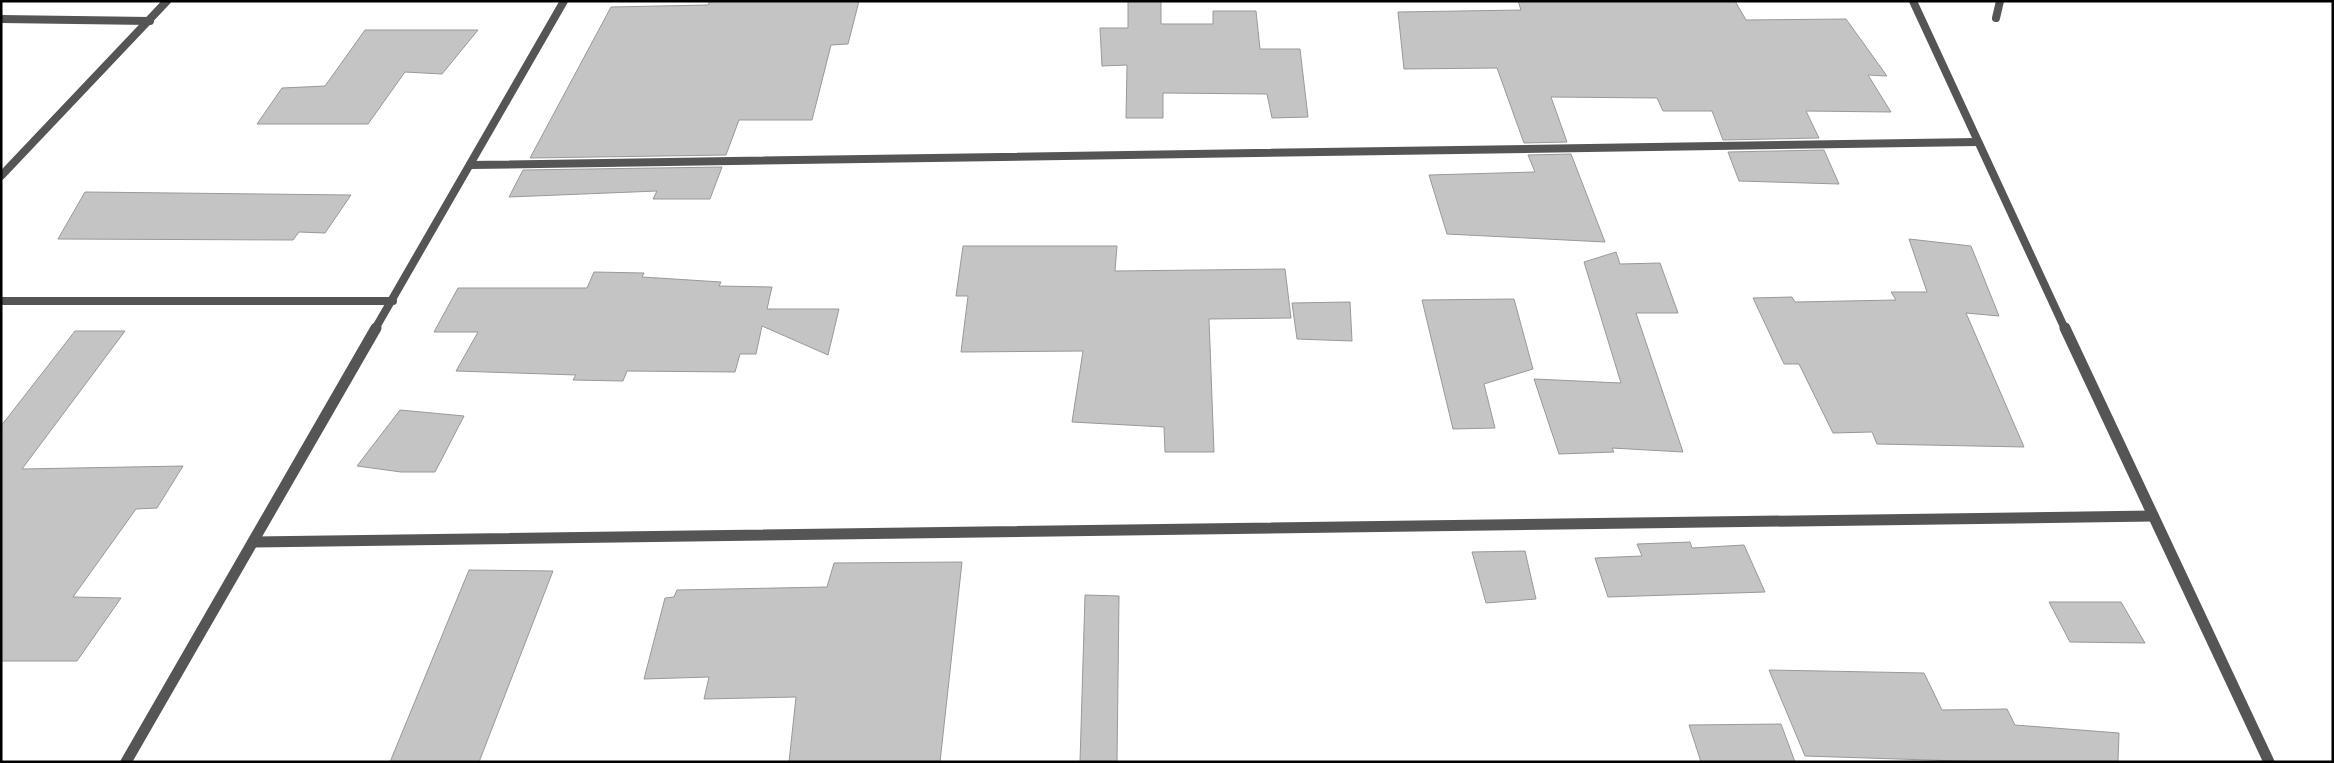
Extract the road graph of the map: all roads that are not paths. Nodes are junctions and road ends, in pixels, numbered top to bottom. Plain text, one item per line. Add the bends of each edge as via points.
1 (167, 1) edge
2 (564, 1) edge
3 (1913, 1) edge
4 (2000, 1) edge
5 (1996, 18) dead end
6 (1, 19) edge
7 (150, 21) junction
8 (1977, 142) junction
9 (470, 165) junction
10 (1, 176) edge
11 (394, 301) junction
12 (1, 302) edge
13 (2153, 516) junction
14 (253, 542) junction
15 (126, 762) edge
16 (2269, 762) edge

1 - 7 street
2 - 9 street
3 - 8 street
4 - 5 street
6 - 7 street
7 - 10 street
8 - 9 street
8 - 13 street
9 - 11 street
11 - 12 street
11 - 14 street
13 - 14 street
13 - 16 street
14 - 15 street

